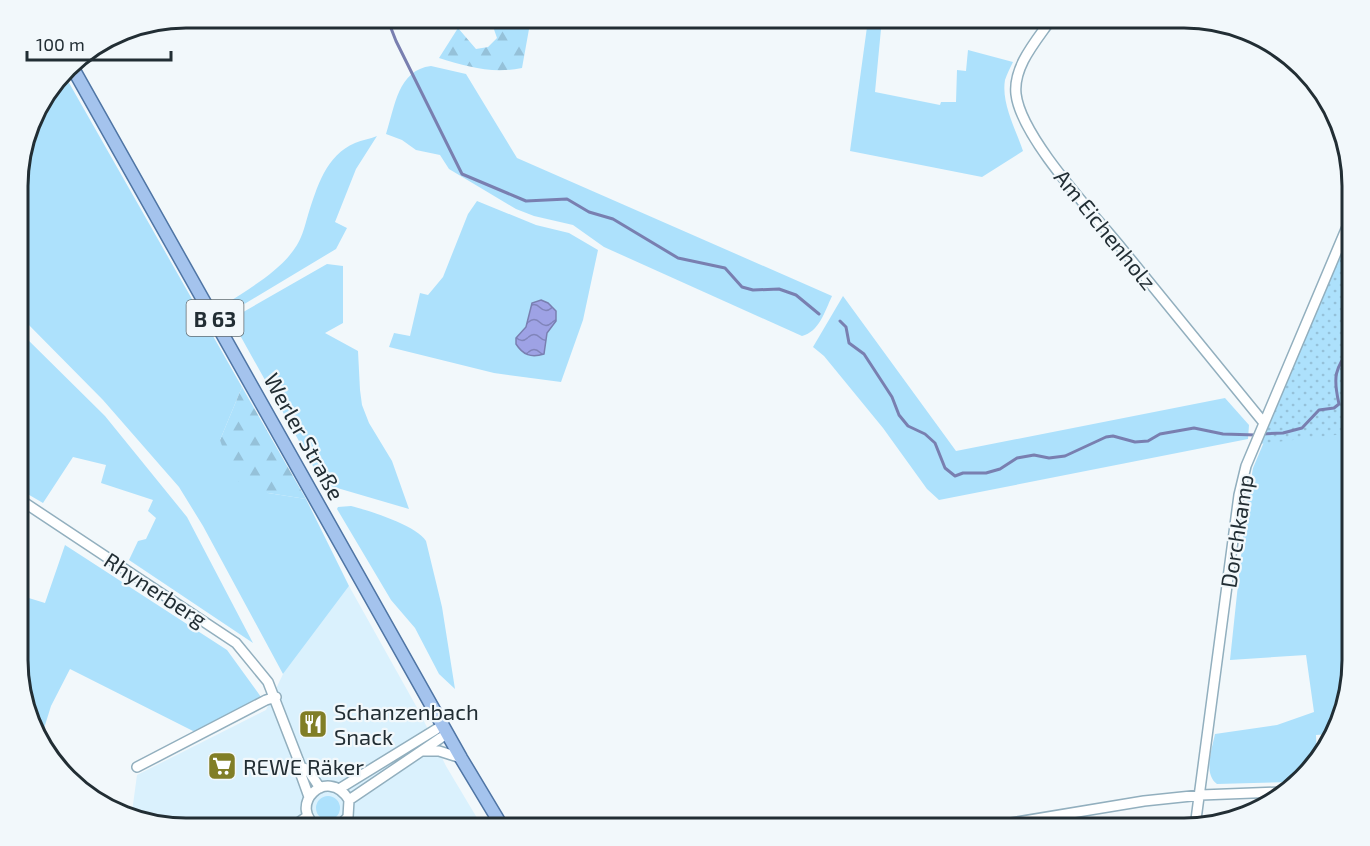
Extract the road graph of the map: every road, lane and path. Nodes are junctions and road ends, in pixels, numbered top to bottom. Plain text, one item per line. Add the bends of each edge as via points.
1 (1045, 28) edge
2 (76, 74) edge
3 (1341, 240) edge
4 (1261, 431) junction
5 (28, 505) edge
6 (276, 697) junction
7 (446, 729) junction
8 (423, 751) junction
9 (461, 758) junction
10 (137, 767) dead end
11 (301, 767) junction
12 (320, 788) junction
13 (339, 789) junction
14 (1269, 792) edge
15 (1201, 795) junction
16 (309, 797) junction
17 (349, 800) junction
18 (1047, 817) edge
19 (1197, 817) edge
20 (309, 818) edge
21 (347, 818) edge
22 (497, 818) edge

1 - 4 street, Am Eichenholz via 1021,64 1015,83 1026,125
2 - 7 main road, Werler Straße / B 63
3 - 4 street, Dorchkamp
4 - 15 street, Dorchkamp via 1239,495
5 - 6 street, Rhynerberg via 236,643
6 - 10 street
6 - 11 street, Rhynerberg
7 - 8 street
7 - 9 main road, Werler Straße / B 63
7 - 13 street
8 - 9 street
8 - 17 street
9 - 22 main road, Werler Straße / B 63
11 - 12 street, Rhynerberg via 308,770
11 - 16 street, Rhynerberg
12 - 13 street
12 - 16 street
13 - 17 street
14 - 15 street
15 - 18 street
15 - 19 street, Dorchkamp
16 - 20 street, Rhynerberg
17 - 21 street

